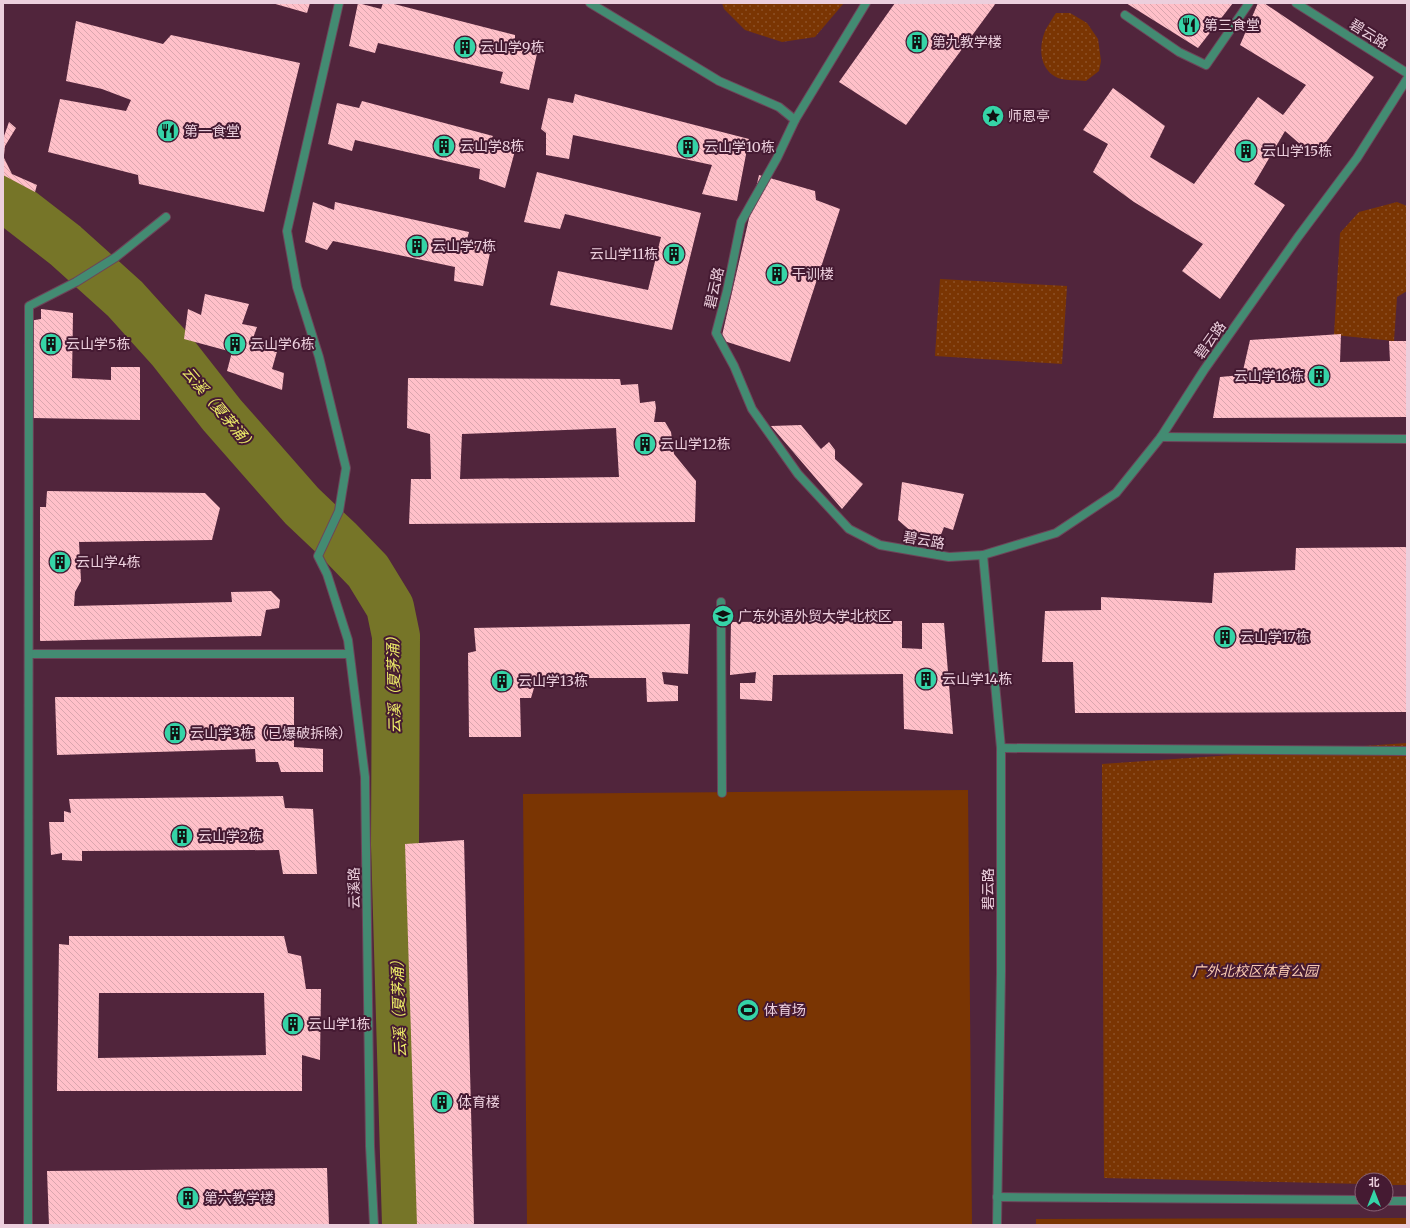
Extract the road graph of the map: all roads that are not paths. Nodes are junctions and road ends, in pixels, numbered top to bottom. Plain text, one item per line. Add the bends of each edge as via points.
1 (339, 3) edge
2 (590, 3) edge
3 (866, 3) edge
4 (1250, 3) edge
5 (1296, 3) edge
6 (1125, 15) dead end
7 (1407, 73) edge
8 (1407, 79) edge
9 (795, 120) junction
10 (166, 217) dead end
11 (1161, 437) junction
12 (1407, 439) edge
13 (983, 555) junction
14 (721, 602) dead end
15 (29, 654) junction
16 (349, 654) junction
17 (1001, 748) junction
18 (1407, 751) edge
19 (722, 792) dead end
20 (997, 1197) junction
21 (1354, 1200) edge
22 (1394, 1201) edge
23 (1407, 1201) edge
24 (28, 1225) edge
25 (374, 1225) edge
26 (997, 1225) edge

1 - 16 lane, 云溪路 via 287,232 297,287 319,357 346,468 340,511 318,556 327,574 348,640
2 - 9 lane via 720,81 779,108
3 - 9 lane, 碧云路
4 - 6 lane via 1206,65 1179,52
5 - 7 lane, 碧云路
8 - 11 lane, 碧云路 via 1357,158 1204,370
9 - 13 lane, 碧云路 via 741,222 716,334 734,366 752,409 798,474 849,529 880,545 950,557
10 - 15 lane via 116,257 76,282 29,306
11 - 12 lane
11 - 13 lane, 碧云路 via 1116,493 1056,533
13 - 17 lane, 碧云路
14 - 19 lane
15 - 16 lane
15 - 24 lane
16 - 25 lane, 云溪路 via 365,777 370,1146
17 - 18 lane
17 - 20 lane, 碧云路
20 - 21 lane
20 - 26 lane, 碧云路
22 - 23 lane

